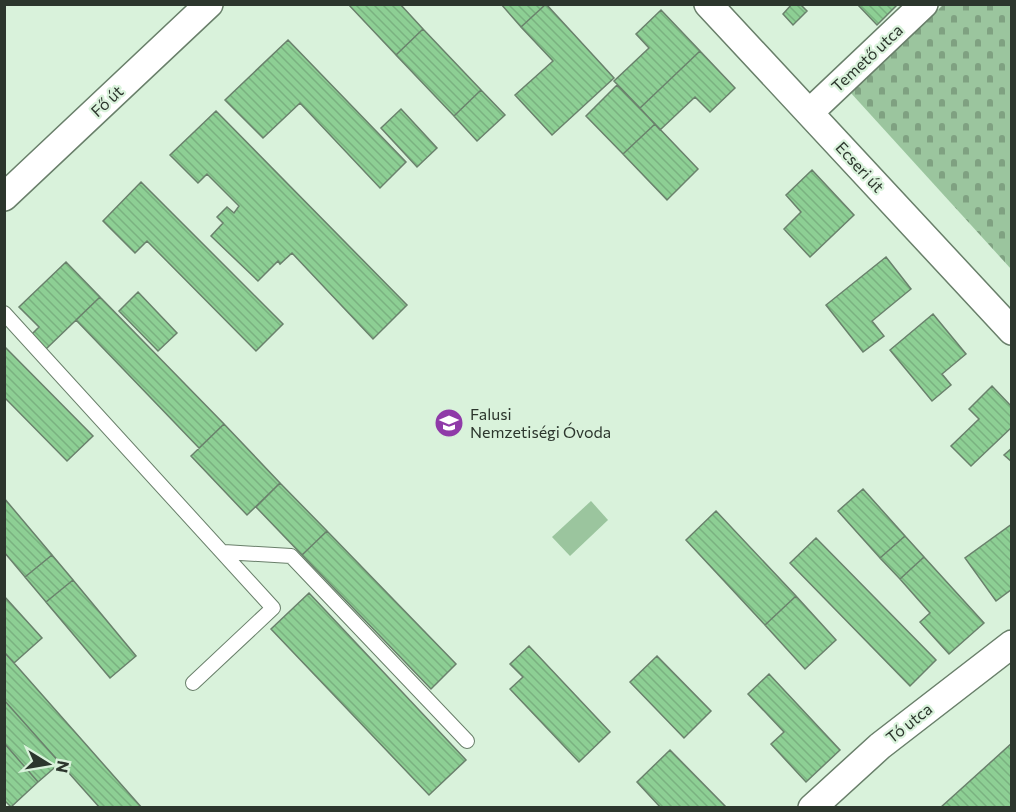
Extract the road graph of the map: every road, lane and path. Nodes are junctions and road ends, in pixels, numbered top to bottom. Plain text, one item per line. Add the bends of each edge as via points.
1 (209, 4) edge
2 (708, 4) edge
3 (924, 4) edge
4 (810, 112) junction
5 (4, 197) edge
6 (4, 313) edge
7 (1011, 331) edge
8 (224, 552) junction
9 (1011, 644) edge
10 (194, 683) dead end
11 (467, 741) dead end
12 (812, 807) edge

1 - 5 street, Fő út
2 - 4 street, Ecseri út
3 - 4 street, Temető utca
4 - 7 street, Ecseri út
6 - 8 lane
8 - 10 lane via 273,608
8 - 11 lane via 291,556
9 - 12 street, Tó utca via 880,746

